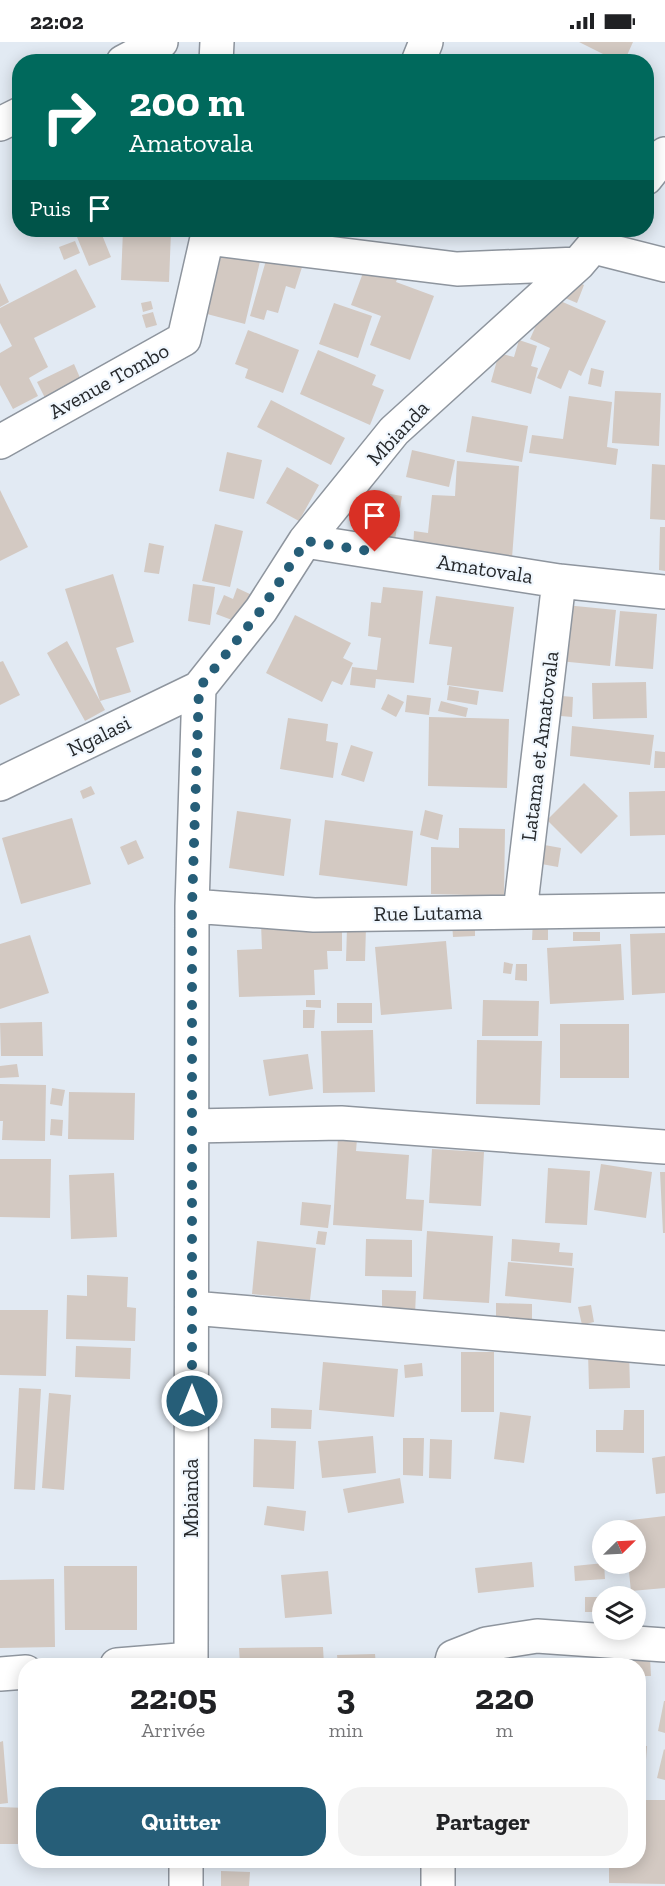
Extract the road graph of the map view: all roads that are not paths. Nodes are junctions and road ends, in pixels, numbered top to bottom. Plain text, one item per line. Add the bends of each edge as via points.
1 (161, 42) edge
2 (138, 54) edge
3 (665, 154) edge
4 (654, 168) edge
5 (206, 237) edge
6 (255, 237) edge
7 (350, 243) edge
8 (593, 247) edge
9 (665, 265) edge
10 (0, 442) edge
11 (306, 541) junction
12 (559, 581) junction
13 (665, 592) edge
14 (199, 688) junction
15 (0, 784) edge
16 (192, 906) junction
17 (665, 910) edge
18 (520, 912) junction
19 (192, 1126) junction
20 (665, 1147) edge
21 (192, 1308) junction
22 (665, 1348) edge
23 (665, 1645) edge
24 (191, 1658) edge
25 (453, 1658) edge
26 (18, 1673) edge
27 (0, 1674) edge
28 (186, 1868) edge
29 (438, 1868) edge
30 (186, 1886) edge
31 (438, 1886) edge

1 - 2 street
3 - 4 street
5 - 10 street, Avenue Tombo via 184,339
6 - 7 street
7 - 8 street via 457,269
8 - 9 street
8 - 11 street, Mbianda via 394,431
11 - 12 street, Amatovala
11 - 14 street, Mbianda via 261,610
12 - 13 street, Amatovala
12 - 18 street, Latama et Amatovala
14 - 15 street, Ngalasi
14 - 16 street, Mbianda
16 - 18 street, Rue Lutama via 314,915
16 - 19 street, Mbianda
17 - 18 street, Rue Lutama
19 - 20 street via 341,1123
19 - 21 street, Mbianda
21 - 22 street
21 - 24 street, Mbianda
23 - 25 street via 537,1636 486,1644
26 - 27 street
28 - 30 street
29 - 31 street

